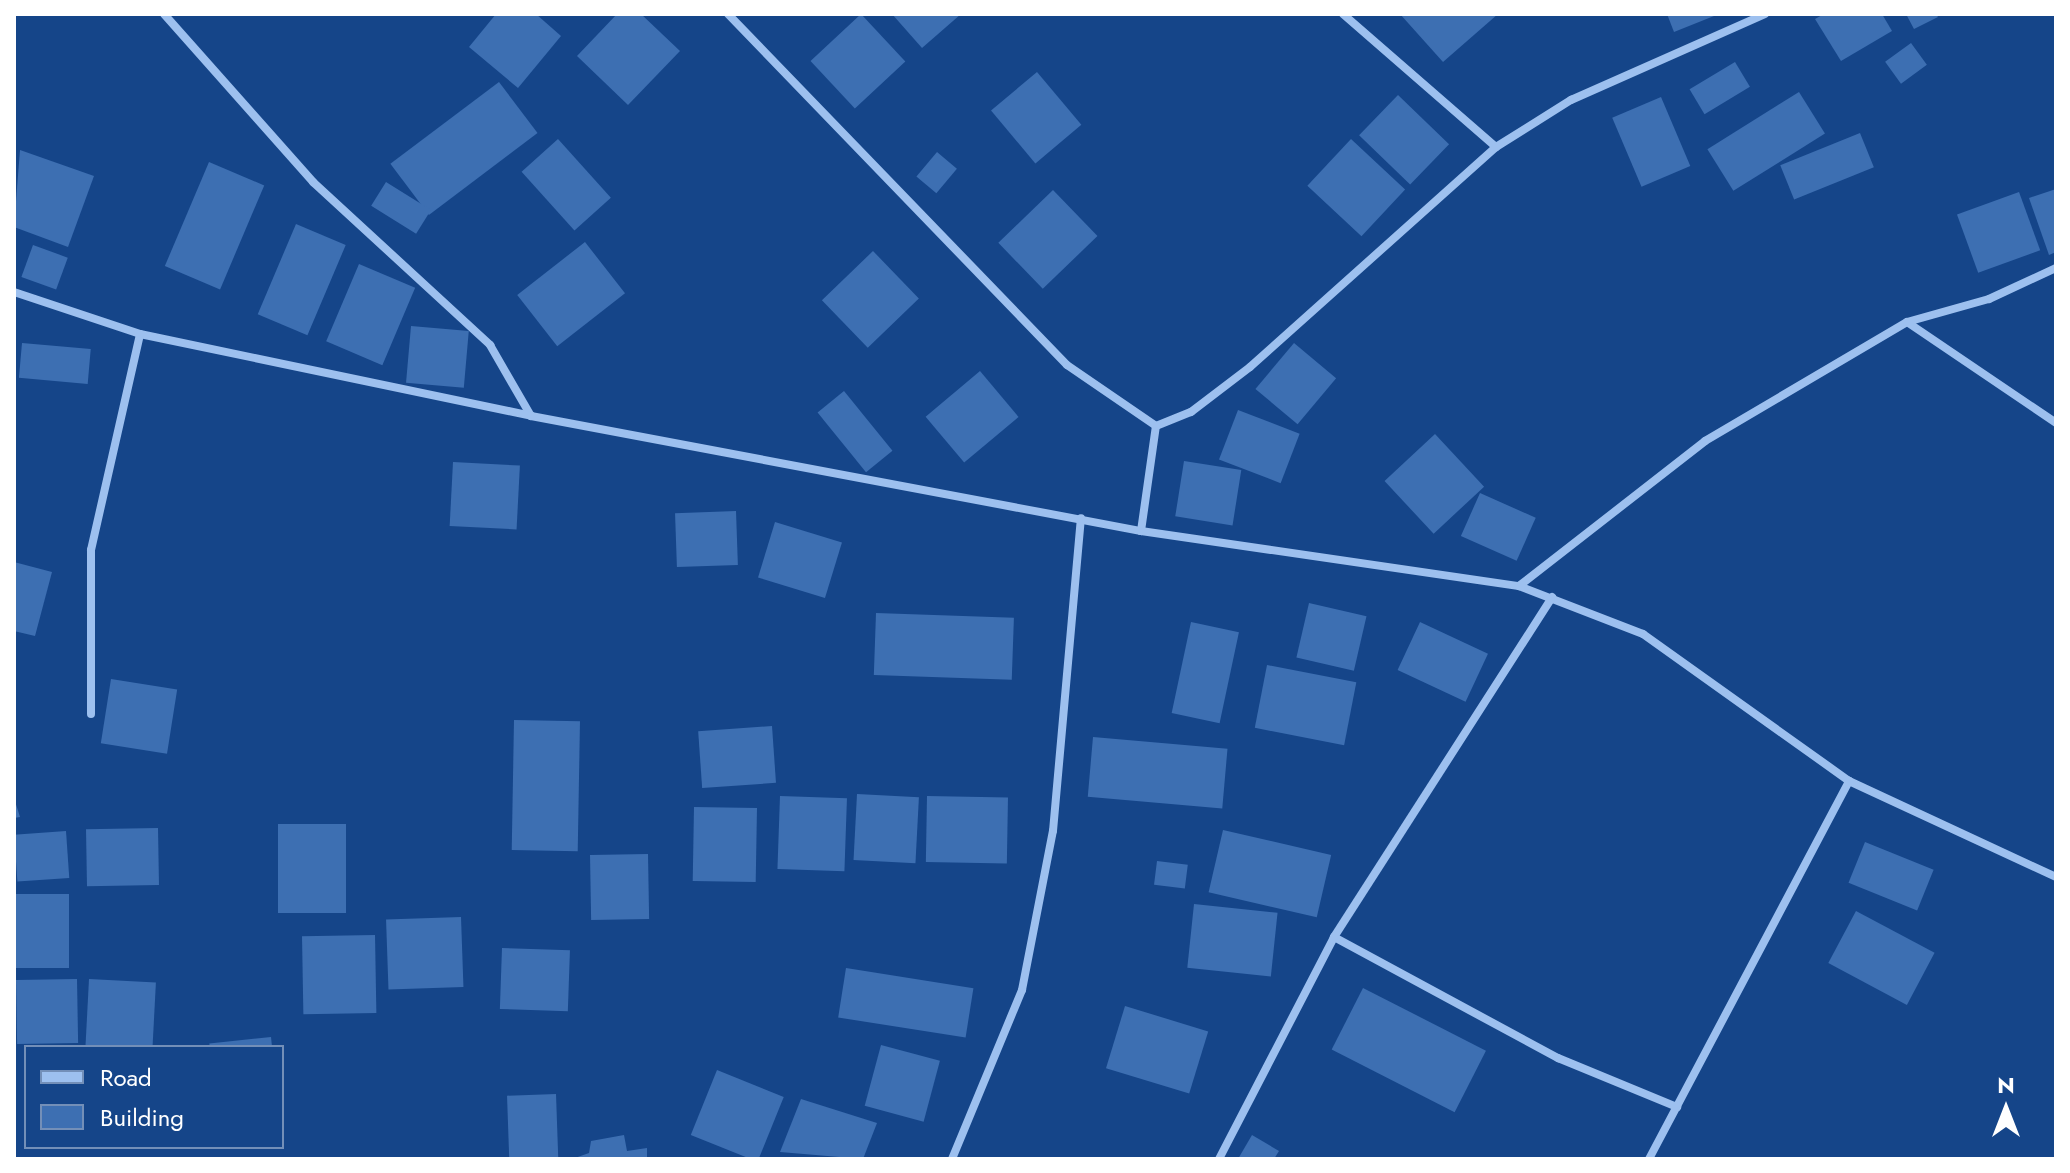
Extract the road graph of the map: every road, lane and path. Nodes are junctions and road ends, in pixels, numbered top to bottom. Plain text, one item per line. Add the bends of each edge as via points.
1 (164, 14) edge
2 (728, 14) edge
3 (1343, 14) edge
4 (1765, 14) edge
5 (1496, 147) junction
6 (2056, 268) edge
7 (14, 292) edge
8 (1907, 322) junction
9 (140, 334) junction
10 (531, 416) junction
11 (2056, 423) edge
12 (1156, 426) junction
13 (1081, 518) junction
14 (1141, 531) junction
15 (1519, 586) junction
16 (1552, 597) junction
17 (91, 714) dead end
18 (1849, 781) junction
19 (2056, 877) edge
20 (1334, 937) junction
21 (1677, 1107) junction
22 (952, 1159) edge
23 (1219, 1159) edge
24 (1649, 1159) edge

1 - 10 street via 313,182 490,345
2 - 12 street via 1067,365
3 - 5 street
4 - 5 street via 1571,100
5 - 12 street via 1250,367 1191,412
6 - 8 street via 1989,299
7 - 9 street
8 - 11 street
8 - 15 street via 1705,441
9 - 10 street
9 - 17 street via 91,550
10 - 13 street
12 - 14 street
13 - 14 street
13 - 22 street via 1053,831 1022,990
14 - 15 street
15 - 16 street
16 - 18 street via 1643,634
16 - 20 street
18 - 19 street
18 - 21 street
20 - 21 street via 1558,1058
20 - 23 street
21 - 24 street

